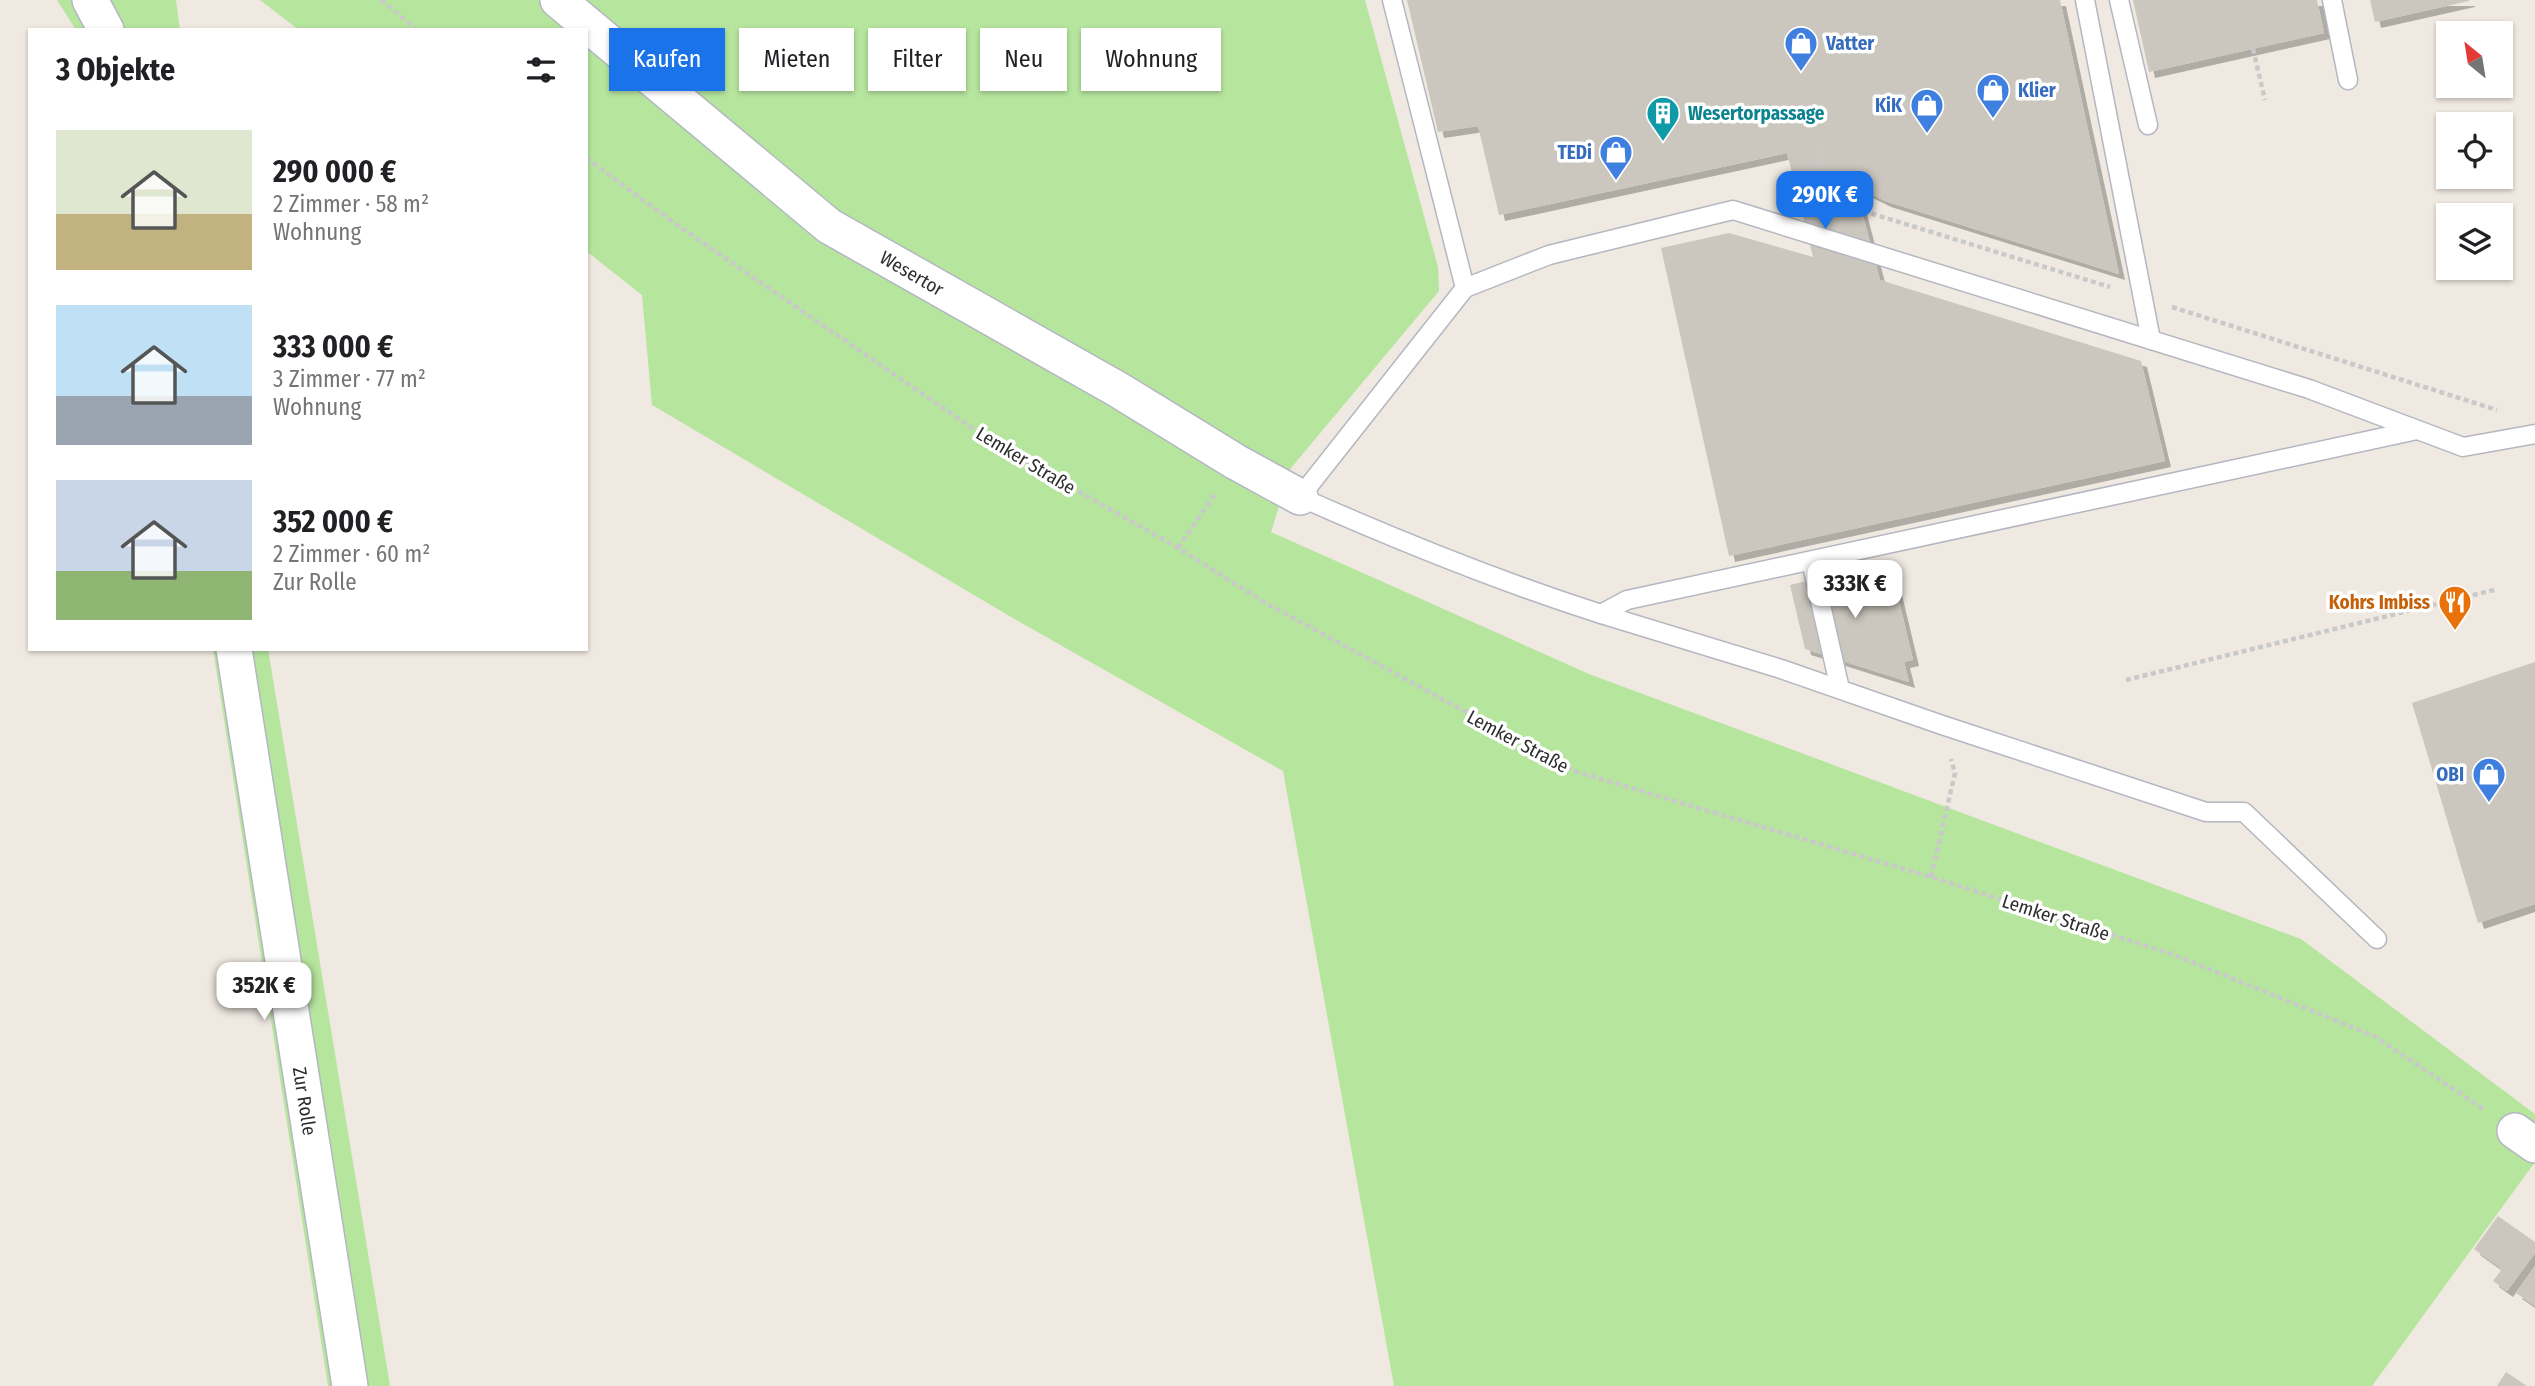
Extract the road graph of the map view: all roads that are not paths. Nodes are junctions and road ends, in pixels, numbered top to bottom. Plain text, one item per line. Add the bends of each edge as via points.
1 (90, 0) edge
2 (558, 0) edge
3 (1392, 0) edge
4 (2085, 0) edge
5 (2119, 0) edge
6 (2332, 0) edge
7 (105, 28) edge
8 (2348, 80) dead end
9 (2148, 125) dead end
10 (1465, 288) junction
11 (2151, 340) junction
12 (2417, 430) junction
13 (2535, 434) edge
14 (1300, 497) junction
15 (1811, 561) junction
16 (1601, 614) junction
17 (234, 651) edge
18 (1840, 689) junction
19 (2377, 939) dead end
20 (350, 1386) edge

1 - 7 street
2 - 14 street, Wesertor via 829,226
3 - 10 lane
4 - 11 lane
5 - 9 lane
6 - 8 lane
10 - 11 lane via 1549,255 1733,210
10 - 14 lane
11 - 12 lane via 2309,389
12 - 13 lane via 2463,447
12 - 15 lane
14 - 16 lane via 1415,548
15 - 16 lane via 1627,600
15 - 18 lane
16 - 18 lane
17 - 20 street, Zur Rolle
18 - 19 lane via 2206,812 2244,812

